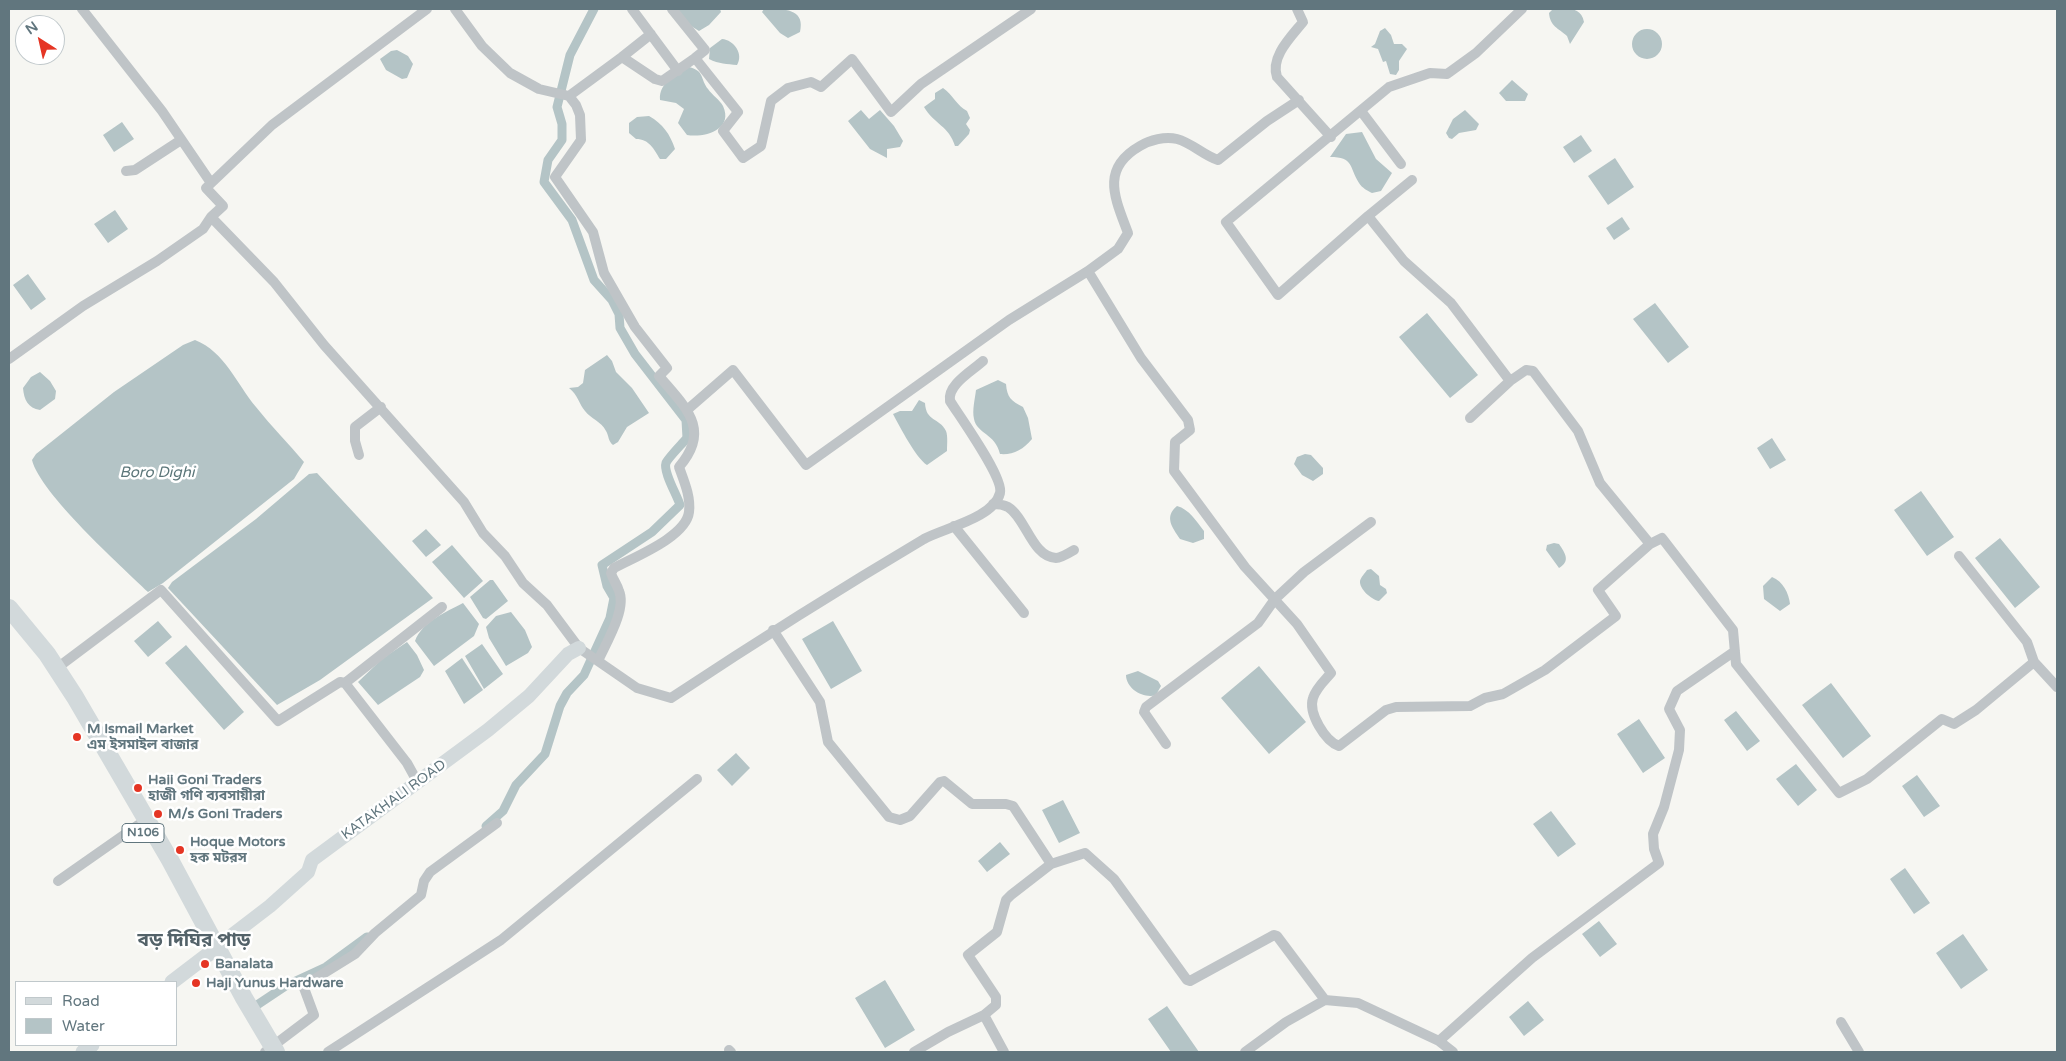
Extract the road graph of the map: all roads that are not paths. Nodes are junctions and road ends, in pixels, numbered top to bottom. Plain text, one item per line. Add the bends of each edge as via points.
1 (82, 9) edge
2 (427, 9) edge
3 (455, 9) edge
4 (632, 9) edge
5 (672, 9) edge
6 (1031, 9) edge
7 (1297, 9) edge
8 (1522, 9) edge
9 (651, 34) junction
10 (622, 57) junction
11 (695, 58) junction
12 (678, 71) junction
13 (569, 96) junction
14 (1299, 100) junction
15 (1361, 111) junction
16 (1331, 137) junction
17 (181, 140) junction
18 (1401, 164) dead end
19 (126, 172) dead end
20 (1412, 180) dead end
21 (210, 183) junction
22 (1368, 216) junction
23 (211, 217) junction
24 (1088, 270) junction
25 (9, 358) edge
26 (983, 361) dead end
27 (1510, 381) junction
28 (381, 407) junction
29 (687, 410) junction
30 (1470, 418) dead end
31 (359, 455) dead end
32 (993, 504) junction
33 (1371, 522) dead end
34 (954, 526) junction
35 (1650, 544) junction
36 (1074, 550) dead end
37 (1959, 556) dead end
38 (1275, 599) junction
39 (442, 607) dead end
40 (9, 608) edge
41 (1024, 613) dead end
42 (9, 621) edge
43 (773, 630) junction
44 (579, 648) junction
45 (1735, 651) junction
46 (598, 660) junction
47 (2034, 662) junction
48 (57, 668) junction
49 (345, 683) junction
50 (2057, 687) edge
51 (1166, 744) dead end
52 (697, 779) dead end
53 (418, 783) junction
54 (498, 822) dead end
55 (138, 825) junction
56 (1051, 864) junction
57 (58, 881) dead end
58 (214, 950) junction
59 (173, 981) edge
60 (1325, 1000) junction
61 (984, 1015) junction
62 (1841, 1022) dead end
63 (1439, 1041) junction
64 (269, 1051) edge
65 (328, 1052) edge
66 (914, 1052) edge
67 (1004, 1052) edge
68 (1245, 1052) edge
69 (1453, 1052) edge
70 (1859, 1052) edge

1 - 17 street
2 - 21 street via 272,125
3 - 13 street via 482,46 510,73 539,89
4 - 9 street
5 - 11 street via 705,50
6 - 11 street via 922,84 891,112 852,58 821,87 811,82 788,88 771,101 761,146 743,158 723,131 738,112
7 - 14 street via 1303,22 1286,44 1274,70
8 - 15 street via 1476,53 1447,74 1430,73 1389,87
9 - 10 street
9 - 12 street
10 - 12 street via 658,81
10 - 13 street
11 - 12 street
13 - 29 street via 580,115 581,140 555,177 593,232 604,274 634,327 667,368 659,376
14 - 16 street
14 - 24 street via 1218,160 1176,139 1146,142 1126,154 1117,165 1113,178 1117,205 1128,233 1118,249
15 - 16 street
15 - 18 street
16 - 22 street via 1226,222 1278,295
17 - 19 street via 135,170
17 - 21 street
20 - 22 street
21 - 23 street via 206,188 223,206
22 - 27 street via 1404,261 1451,303
23 - 25 street via 203,229
23 - 28 street via 274,282 324,345
24 - 29 street via 1009,320 806,465 733,370
24 - 38 street via 1141,358 1188,420 1190,430 1175,442 1174,471 1245,567
26 - 32 street via 952,388 949,395 994,469 1001,492
27 - 30 street
27 - 35 street via 1526,370 1532,371 1578,431 1600,483
28 - 31 street via 355,427
28 - 44 street via 464,502 523,583 547,605
29 - 46 street via 696,437 689,456 679,467 689,498 688,518 669,538 614,568 611,573 620,592 620,605 616,622
32 - 34 street via 972,519
32 - 36 street via 1007,506 1017,515 1047,556 1058,558
33 - 38 street via 1304,572
34 - 41 street
34 - 43 street via 927,538
35 - 38 street via 1598,590 1616,616 1545,670 1503,694 1470,706 1396,707 1386,710 1339,746 1332,744 1322,730 1314,714 1312,700 1331,673
35 - 45 street via 1662,538 1733,630
37 - 47 street via 2027,642
38 - 51 street via 1258,623 1146,707 1144,712
39 - 49 street
40 - 48 highway, N106
42 - 55 highway, N106 via 49,671 93,742
43 - 46 street via 671,698 637,688
43 - 56 street via 820,702 828,742 888,817 900,820 910,816 944,781 972,804 1013,806
44 - 46 street
44 - 53 street, KATAKHALI ROAD via 568,654 529,696
45 - 47 street via 1736,664 1839,793 1867,779 1942,719 1954,724 1976,710
45 - 63 street via 1677,690 1669,709 1680,730 1679,750 1664,807 1653,834 1659,863 1532,958
47 - 50 street
48 - 49 street via 161,590 278,721 340,682
48 - 58 highway, N106 via 170,860
49 - 53 street via 407,763
52 - 65 street via 501,940
53 - 58 street, KATAKHALI ROAD via 312,860 308,872
54 - 64 street via 430,872 421,895 375,933 356,954 305,985 314,1015
55 - 57 street
55 - 58 highway, N106
56 - 60 street via 1089,854 1114,879 1188,981 1274,935
56 - 61 street via 1008,897 997,932 968,955 997,1001
58 - 59 main road
58 - 64 highway, N106
60 - 63 street via 1358,1003
60 - 68 street via 1286,1022
61 - 66 street
61 - 67 street
62 - 70 street
63 - 69 street

